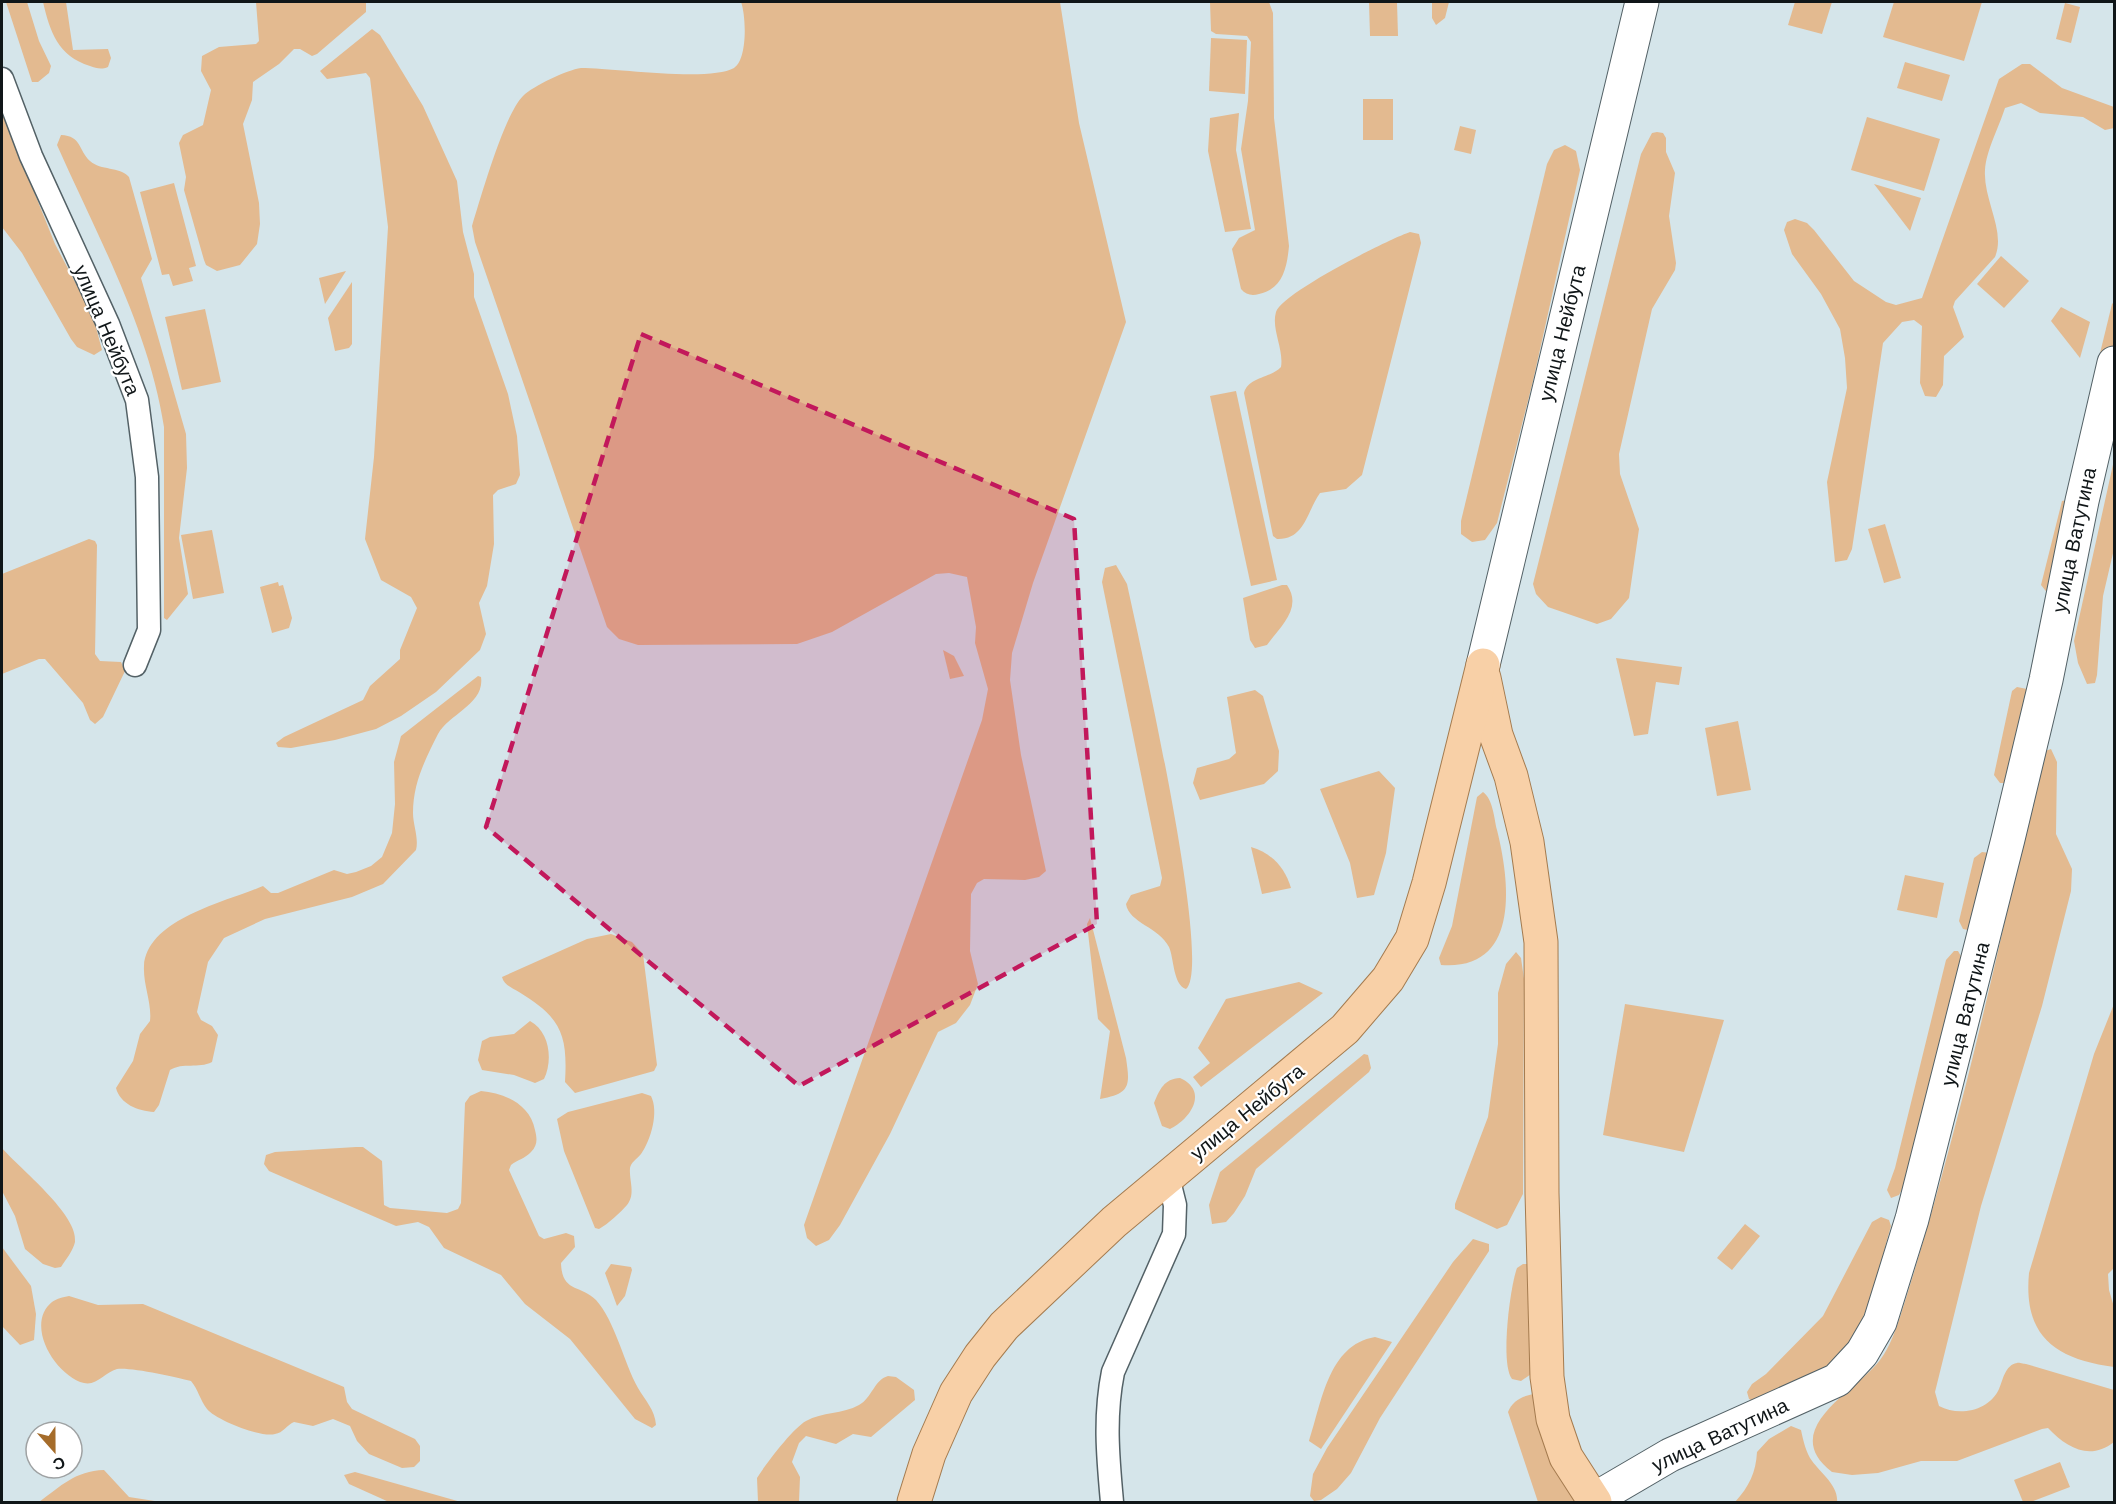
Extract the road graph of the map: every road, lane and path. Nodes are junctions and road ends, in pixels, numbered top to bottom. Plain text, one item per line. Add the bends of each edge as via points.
1 (1642, 2) edge
2 (2, 79) edge
3 (2115, 363) edge
4 (135, 665) dead end
5 (1483, 665) junction
6 (1168, 1177) junction
7 (1594, 1501) edge
8 (914, 1503) edge
9 (1112, 1503) edge

1 - 5 street, улица Нейбута
2 - 4 street, улица Нейбута via 31,156 108,324 137,400 147,477 149,630
3 - 7 street, улица Ватутина via 2000,872 1912,1219 1880,1322 1862,1353 1837,1380 1670,1455
5 - 6 main road, улица Нейбута via 1429,883 1412,939 1397,965 1345,1029
5 - 7 main road, улица Нейбута via 1486,698 1527,843 1541,942 1547,1377 1553,1419 1566,1457
6 - 8 main road, улица Нейбута via 1081,1252 1004,1326 980,1356 956,1393 929,1454
6 - 9 street via 1175,1205 1174,1234 1113,1372 1110,1388 1107,1443

